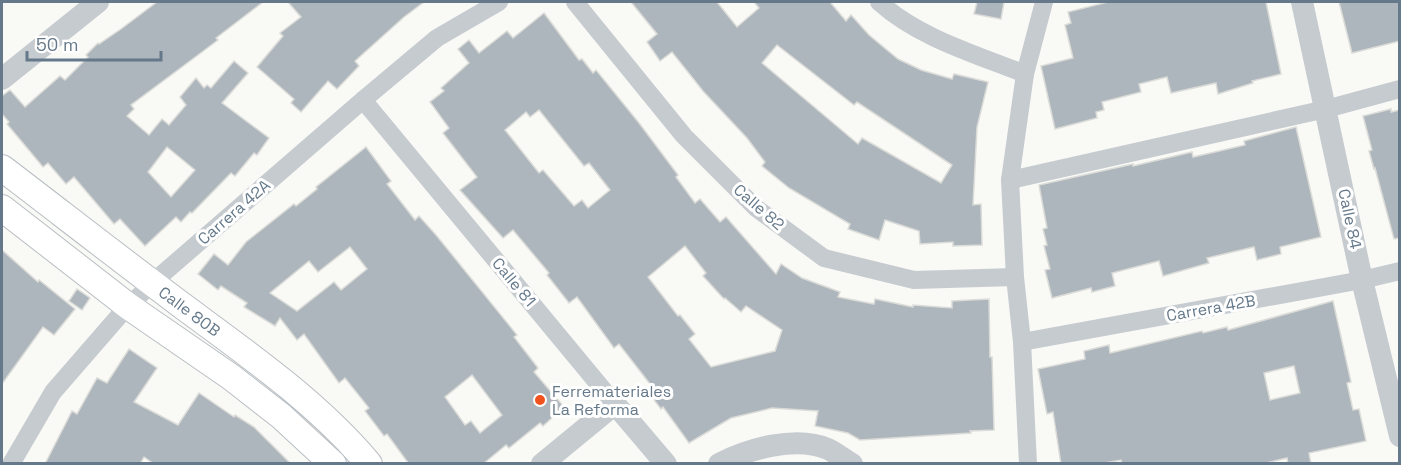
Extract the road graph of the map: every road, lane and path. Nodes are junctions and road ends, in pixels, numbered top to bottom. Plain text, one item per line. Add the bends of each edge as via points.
1 (99, 2) edge
2 (499, 2) edge
3 (575, 2) edge
4 (879, 2) edge
5 (1044, 2) edge
6 (1302, 2) edge
7 (1025, 74) junction
8 (2, 79) edge
9 (1400, 89) edge
10 (363, 100) junction
11 (1326, 109) junction
12 (2, 168) edge
13 (1010, 180) junction
14 (2, 208) edge
15 (1400, 271) edge
16 (1015, 277) junction
17 (1362, 280) junction
18 (152, 283) junction
19 (128, 306) junction
20 (1022, 342) junction
21 (615, 404) junction
22 (1400, 436) edge
23 (11, 464) edge
24 (333, 464) edge
25 (369, 464) edge
26 (542, 464) edge
27 (666, 464) edge
28 (719, 464) edge
29 (852, 464) edge
30 (1028, 464) edge

1 - 8 street
2 - 10 street, Carrera 42A via 437,39
3 - 16 street, Calle 82 via 684,136 756,208 824,258 914,280
4 - 7 street via 935,38
5 - 7 street
6 - 11 street, Calle 84
7 - 13 street
9 - 11 street
10 - 18 street, Carrera 42A
10 - 21 street, Calle 81
11 - 13 street
11 - 17 street, Calle 84
12 - 18 main road, Calle 80B
13 - 16 street
14 - 19 main road, Calle 80B
15 - 17 street, Carrera 42B
16 - 20 street
17 - 20 street, Carrera 42B
17 - 22 street, Calle 84
18 - 19 street, Carrera 42A
18 - 25 main road, Calle 80B via 298,395 348,439
19 - 23 street, Carrera 42A via 53,392
19 - 24 main road, Calle 80B via 231,377
20 - 30 street
21 - 26 street
21 - 27 street, Calle 81
28 - 29 street via 752,449 791,444 820,446

